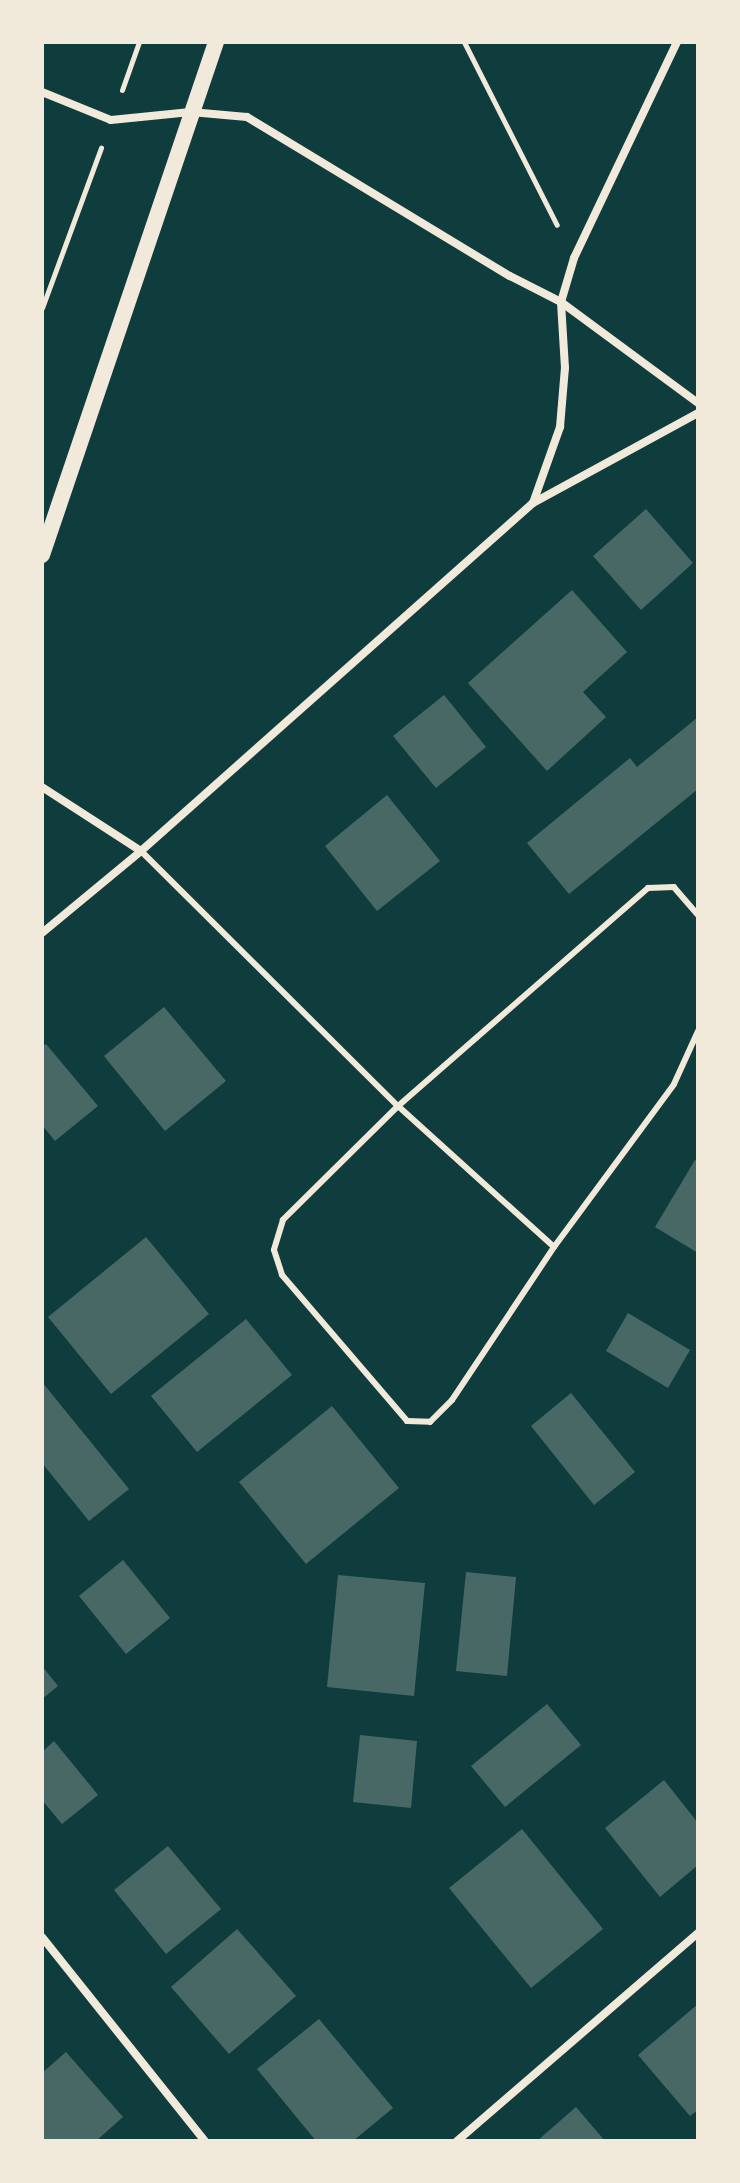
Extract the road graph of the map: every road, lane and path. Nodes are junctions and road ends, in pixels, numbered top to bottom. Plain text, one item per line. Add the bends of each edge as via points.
1 (139, 42) edge
2 (216, 42) edge
3 (464, 42) edge
4 (677, 42) edge
5 (42, 92) edge
6 (191, 112) junction
7 (111, 120) junction
8 (574, 258) junction
9 (561, 302) junction
10 (42, 308) edge
11 (698, 403) edge
12 (698, 413) edge
13 (533, 503) junction
14 (42, 555) edge
15 (42, 787) edge
16 (141, 851) junction
17 (698, 915) edge
18 (42, 933) edge
19 (698, 1031) edge
20 (398, 1106) junction
21 (554, 1247) junction
22 (698, 1933) edge
23 (42, 1937) edge
24 (205, 2141) edge
25 (457, 2141) edge

1 - 7 path
2 - 6 main road
3 - 8 path
4 - 8 street
5 - 7 street
6 - 7 street
6 - 9 street via 247,117
6 - 14 main road
7 - 10 path
8 - 9 street
9 - 11 street
9 - 13 street via 565,368 560,427
12 - 13 street
13 - 16 street
15 - 16 street
16 - 18 street
16 - 20 lane
17 - 20 lane via 674,887 648,888
19 - 21 lane via 674,1084
20 - 21 lane
20 - 21 lane via 283,1220 274,1250 282,1275 407,1421 430,1422 452,1400
22 - 25 street
23 - 24 street

